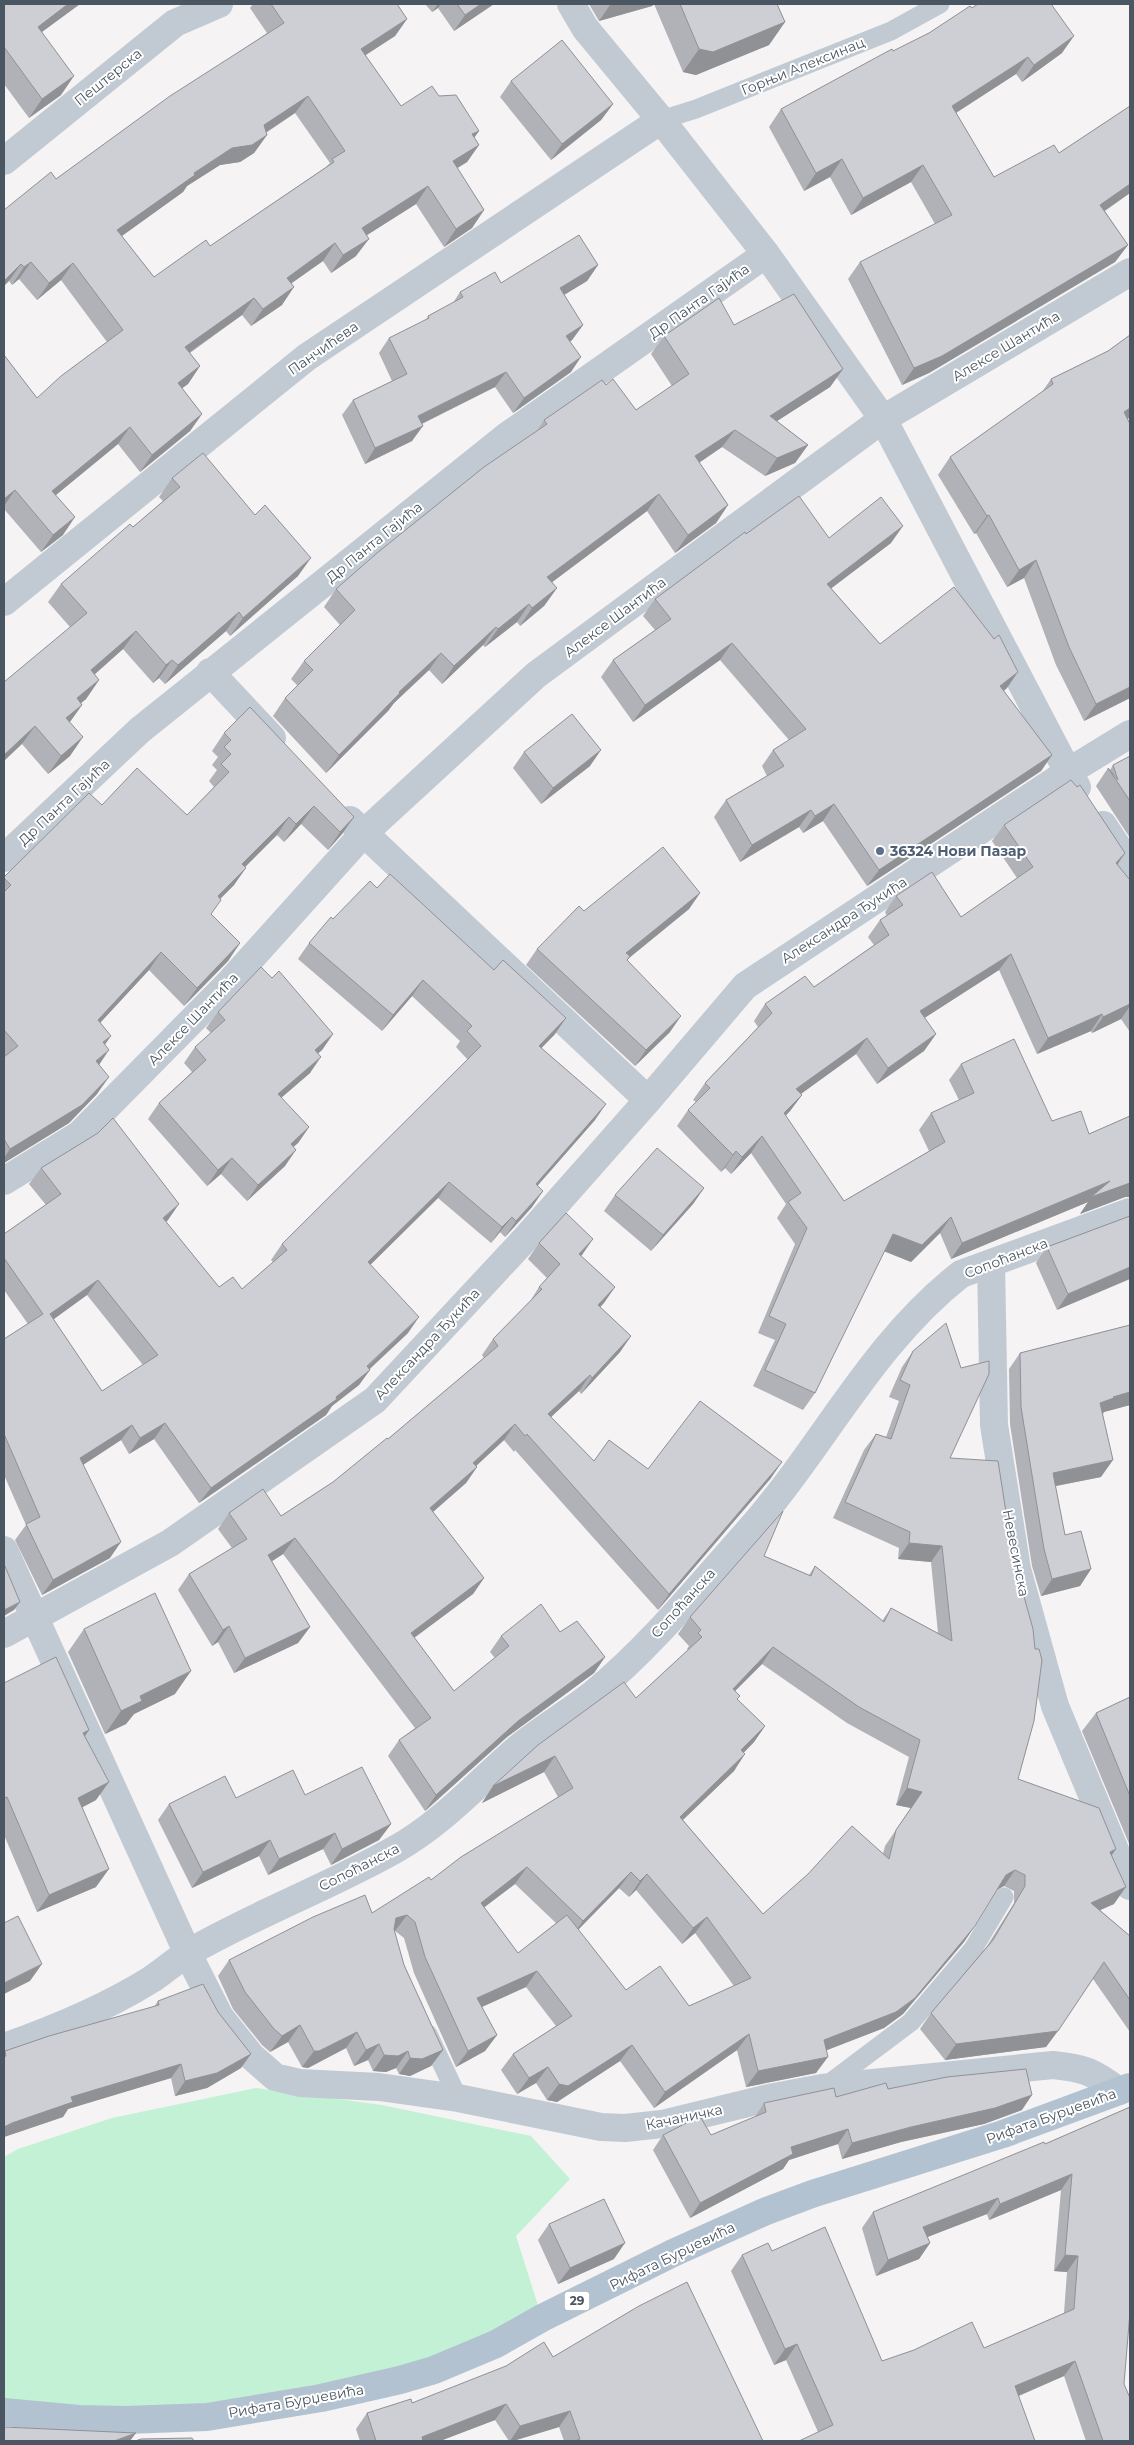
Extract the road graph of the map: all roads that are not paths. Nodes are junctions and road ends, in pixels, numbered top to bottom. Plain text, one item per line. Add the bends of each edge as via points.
1 (219, 4) edge
2 (571, 4) edge
3 (940, 4) edge
4 (661, 120) junction
5 (4, 161) edge
6 (766, 254) junction
7 (1130, 272) edge
8 (883, 419) junction
9 (4, 602) edge
10 (210, 672) junction
11 (1130, 734) edge
12 (290, 757) edge
13 (1068, 772) junction
14 (330, 799) edge
15 (363, 834) junction
16 (4, 858) edge
17 (1130, 866) edge
18 (648, 1100) junction
19 (4, 1181) edge
20 (1130, 1212) edge
21 (990, 1262) junction
22 (4, 1550) edge
23 (35, 1616) junction
24 (4, 1634) edge
25 (1130, 1886) edge
26 (1004, 1897) edge
27 (188, 1954) junction
28 (422, 2020) edge
29 (4, 2047) edge
30 (822, 2088) junction
31 (1125, 2089) edge
32 (458, 2098) junction
33 (4, 2412) edge

1 - 5 street, Пештерска via 175,23
2 - 4 street via 585,28
3 - 4 lane, Горњи Алексинац via 890,31
4 - 6 street
4 - 9 street, Панчићева via 307,357
6 - 8 street
6 - 10 street, Др Панта Гајића via 507,436
7 - 8 street, Алексе Шантића
8 - 13 street
8 - 15 street, Алексе Шантића via 536,676
10 - 12 street
10 - 16 street, Др Панта Гајића via 140,730
11 - 13 street, Александра Ђукића
13 - 17 street
13 - 18 street, Александра Ђукића via 745,986
14 - 15 street
15 - 18 street
15 - 19 street, Алексе Шантића via 228,984 79,1135
18 - 23 street, Александра Ђукића via 526,1238 375,1400 170,1543
20 - 21 street, Сопоћанска
21 - 25 street, Невесинска via 994,1426 1017,1569 1055,1706
21 - 27 street, Сопоћанска via 961,1274 914,1316 871,1365 837,1417 748,1533 658,1631 592,1694 521,1746 445,1814 398,1848
22 - 23 street
23 - 24 street, Александра Ђукића
23 - 27 street
26 - 30 lane, Качаничка via 973,1949 911,2022
27 - 29 street, Сопоћанска via 115,1999 55,2029
27 - 32 street, Качаничка via 220,2017 250,2056 275,2077 300,2083 379,2087
28 - 32 lane
30 - 31 street, Качаничка via 1053,2065 1096,2074
30 - 32 street, Качаничка via 662,2124 625,2128 601,2127
31 - 33 main road, Рифата Бурџевића / 29 via 1003,2134 764,2212 673,2253 496,2344 434,2370 400,2380 321,2398 207,2417 126,2420

